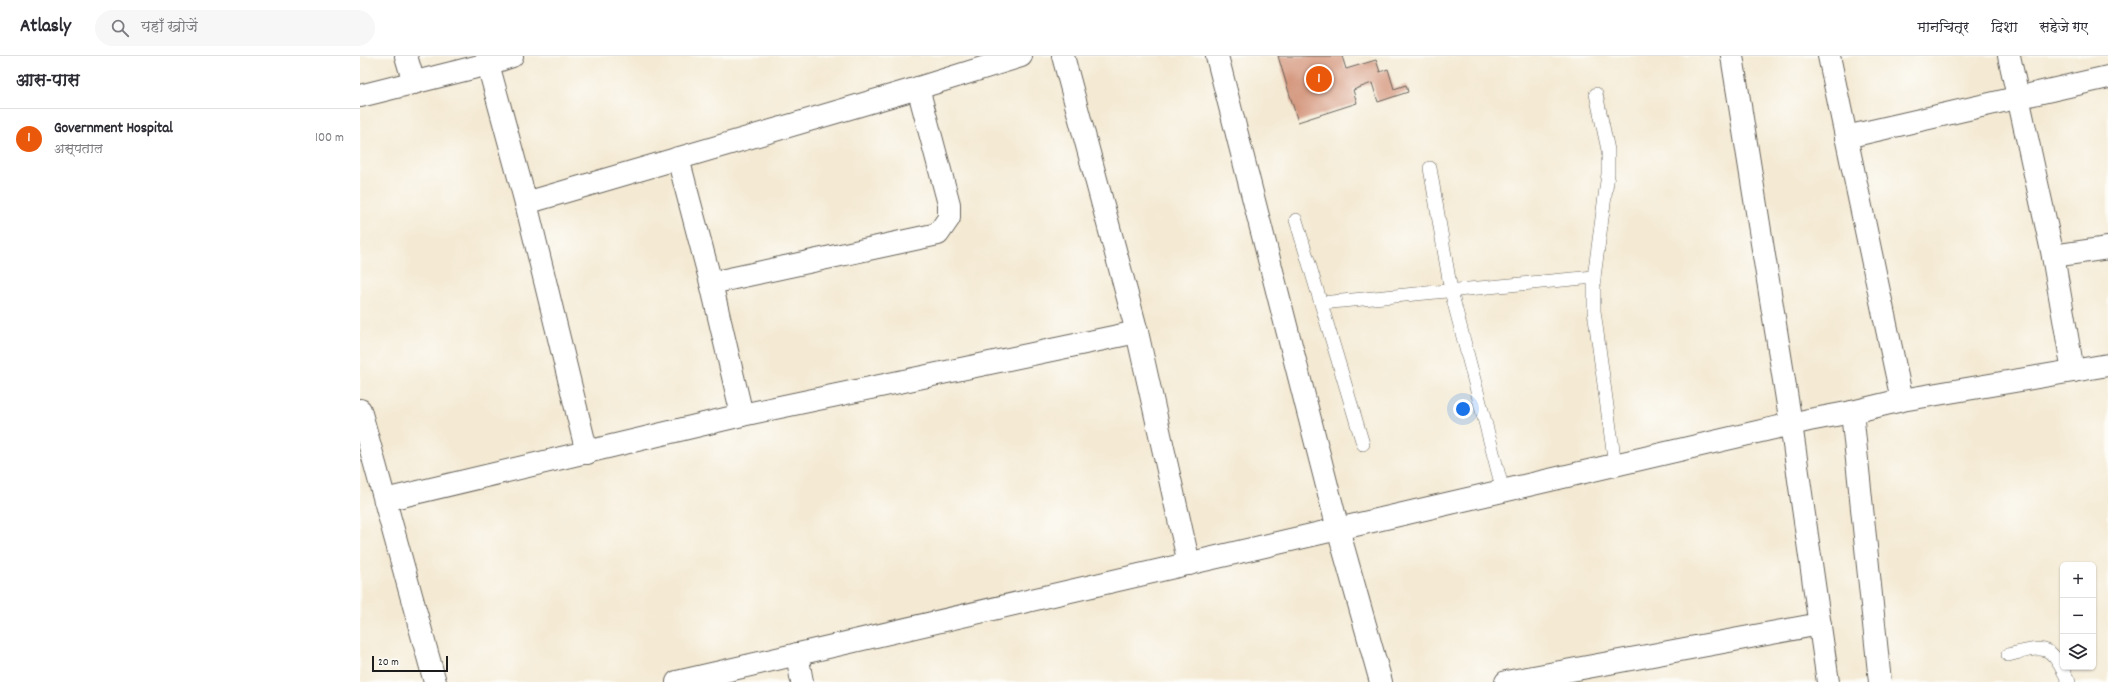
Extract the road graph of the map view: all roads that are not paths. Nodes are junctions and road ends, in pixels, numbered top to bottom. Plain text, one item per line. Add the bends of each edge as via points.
1 (406, 56) edge
2 (512, 56) edge
3 (1021, 56) edge
4 (1063, 56) edge
5 (1217, 56) edge
6 (1732, 56) edge
7 (1830, 56) edge
8 (2009, 56) edge
9 (488, 64) junction
10 (2108, 77) edge
11 (414, 82) junction
12 (918, 88) junction
13 (1596, 94) dead end
14 (360, 96) edge
15 (2017, 99) junction
16 (1846, 137) junction
17 (678, 158) junction
18 (1430, 168) dead end
19 (526, 203) junction
20 (1296, 220) dead end
21 (2108, 248) edge
22 (2053, 256) junction
23 (1594, 277) junction
24 (711, 283) junction
25 (1451, 291) junction
26 (1321, 303) junction
27 (1137, 332) junction
28 (2108, 365) edge
29 (2073, 371) junction
30 (1902, 400) junction
31 (360, 410) edge
32 (1843, 414) junction
33 (742, 415) junction
34 (1800, 422) junction
35 (1363, 444) dead end
36 (587, 453) junction
37 (1615, 465) junction
38 (1503, 491) junction
39 (385, 500) junction
40 (1338, 529) junction
41 (1189, 564) junction
42 (1820, 624) junction
43 (797, 654) junction
44 (2008, 655) dead end
45 (435, 682) edge
46 (677, 682) edge
47 (802, 682) edge
48 (1381, 682) edge
49 (1506, 682) edge
50 (1828, 682) edge
51 (1880, 682) edge
52 (2069, 682) edge

1 - 11 street
2 - 9 street
3 - 12 street
4 - 27 street
5 - 40 street
6 - 34 street
7 - 16 street
8 - 15 street
9 - 11 street
9 - 19 street
10 - 15 street
11 - 14 street
12 - 17 street
12 - 24 street via 949,204 949,218 938,234
13 - 23 lane via 1608,150 1608,174
15 - 16 street
15 - 22 street
16 - 30 street
17 - 19 street
17 - 24 street
18 - 25 lane
19 - 36 street
20 - 26 lane
21 - 22 street
22 - 29 street
23 - 25 lane
23 - 37 lane via 1594,311
24 - 33 street
25 - 26 lane
25 - 38 lane
26 - 35 lane
27 - 33 street
27 - 41 street
28 - 29 street
29 - 30 street
30 - 32 street
31 - 39 street
32 - 34 street
32 - 51 street
33 - 36 street
34 - 37 street
34 - 42 street
36 - 39 street
37 - 38 street
38 - 40 street
39 - 45 street
40 - 41 street
40 - 48 street
41 - 43 street
42 - 49 street
42 - 50 street
43 - 46 street
43 - 47 street
44 - 52 lane via 2037,648 2048,650

